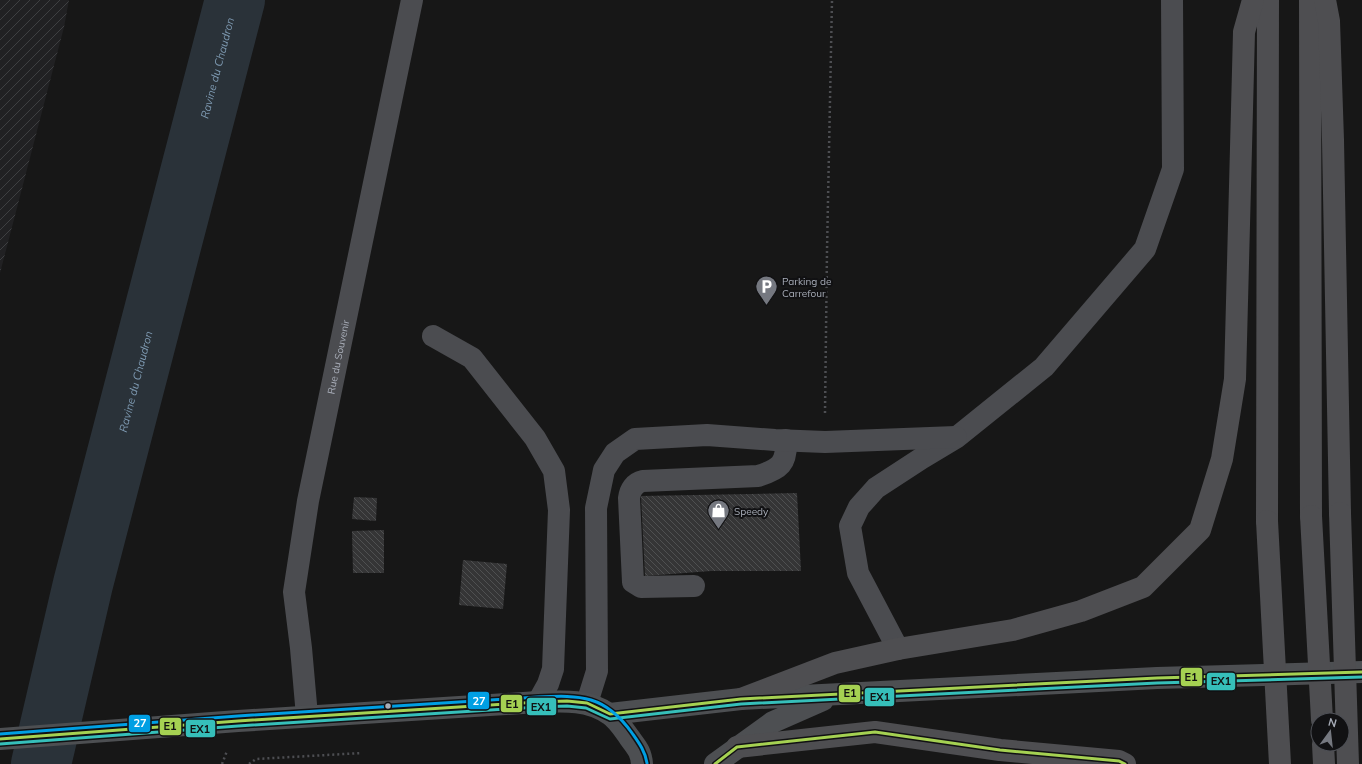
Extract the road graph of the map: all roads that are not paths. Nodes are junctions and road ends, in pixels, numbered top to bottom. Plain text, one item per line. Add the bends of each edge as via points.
1 (412, 0) edge
2 (1172, 0) edge
3 (1253, 0) edge
4 (1268, 0) edge
5 (1310, 0) edge
6 (1325, 0) edge
7 (433, 336) dead end
8 (957, 437) junction
9 (786, 440) junction
10 (694, 586) dead end
11 (898, 649) junction
12 (1362, 672) edge
13 (835, 695) junction
14 (741, 698) junction
15 (538, 702) junction
16 (587, 703) junction
17 (1322, 712) edge
18 (610, 714) junction
19 (307, 716) junction
20 (0, 739) edge
21 (737, 747) junction
22 (1323, 752) edge
23 (641, 759) edge
24 (715, 764) edge
25 (1125, 764) edge
26 (1280, 764) edge
27 (1324, 764) edge
28 (1348, 764) edge

1 - 19 lane, Rue du Souvenir via 308,501 294,592
2 - 8 lane via 1173,169 1145,249 1044,367
3 - 11 highway via 1244,32 1235,379 1222,459 1200,530 1143,587 1081,611 1013,630
4 - 26 highway, bridge via 1266,521
5 - 17 highway, bridge via 1311,516
6 - 28 highway, bridge via 1330,21 1334,140 1340,513
7 - 15 lane via 472,358 535,438 554,471 559,510 553,669
8 - 9 lane via 825,442
8 - 11 lane via 876,488 859,507 850,526 858,573
9 - 10 lane via 783,461 772,471 758,476 643,481 633,487 629,498 633,582 641,588
9 - 16 lane via 707,435 635,439 615,453 604,470 596,508 597,671
11 - 14 highway via 835,663
12 - 13 main road via 1157,678
13 - 14 main road
13 - 21 main road via 773,722
14 - 18 main road
15 - 16 main road
15 - 19 main road
16 - 18 main road
18 - 23 main road via 626,732
19 - 20 main road
21 - 24 main road
21 - 25 highway via 875,732 1000,750 1119,761
22 - 27 highway

